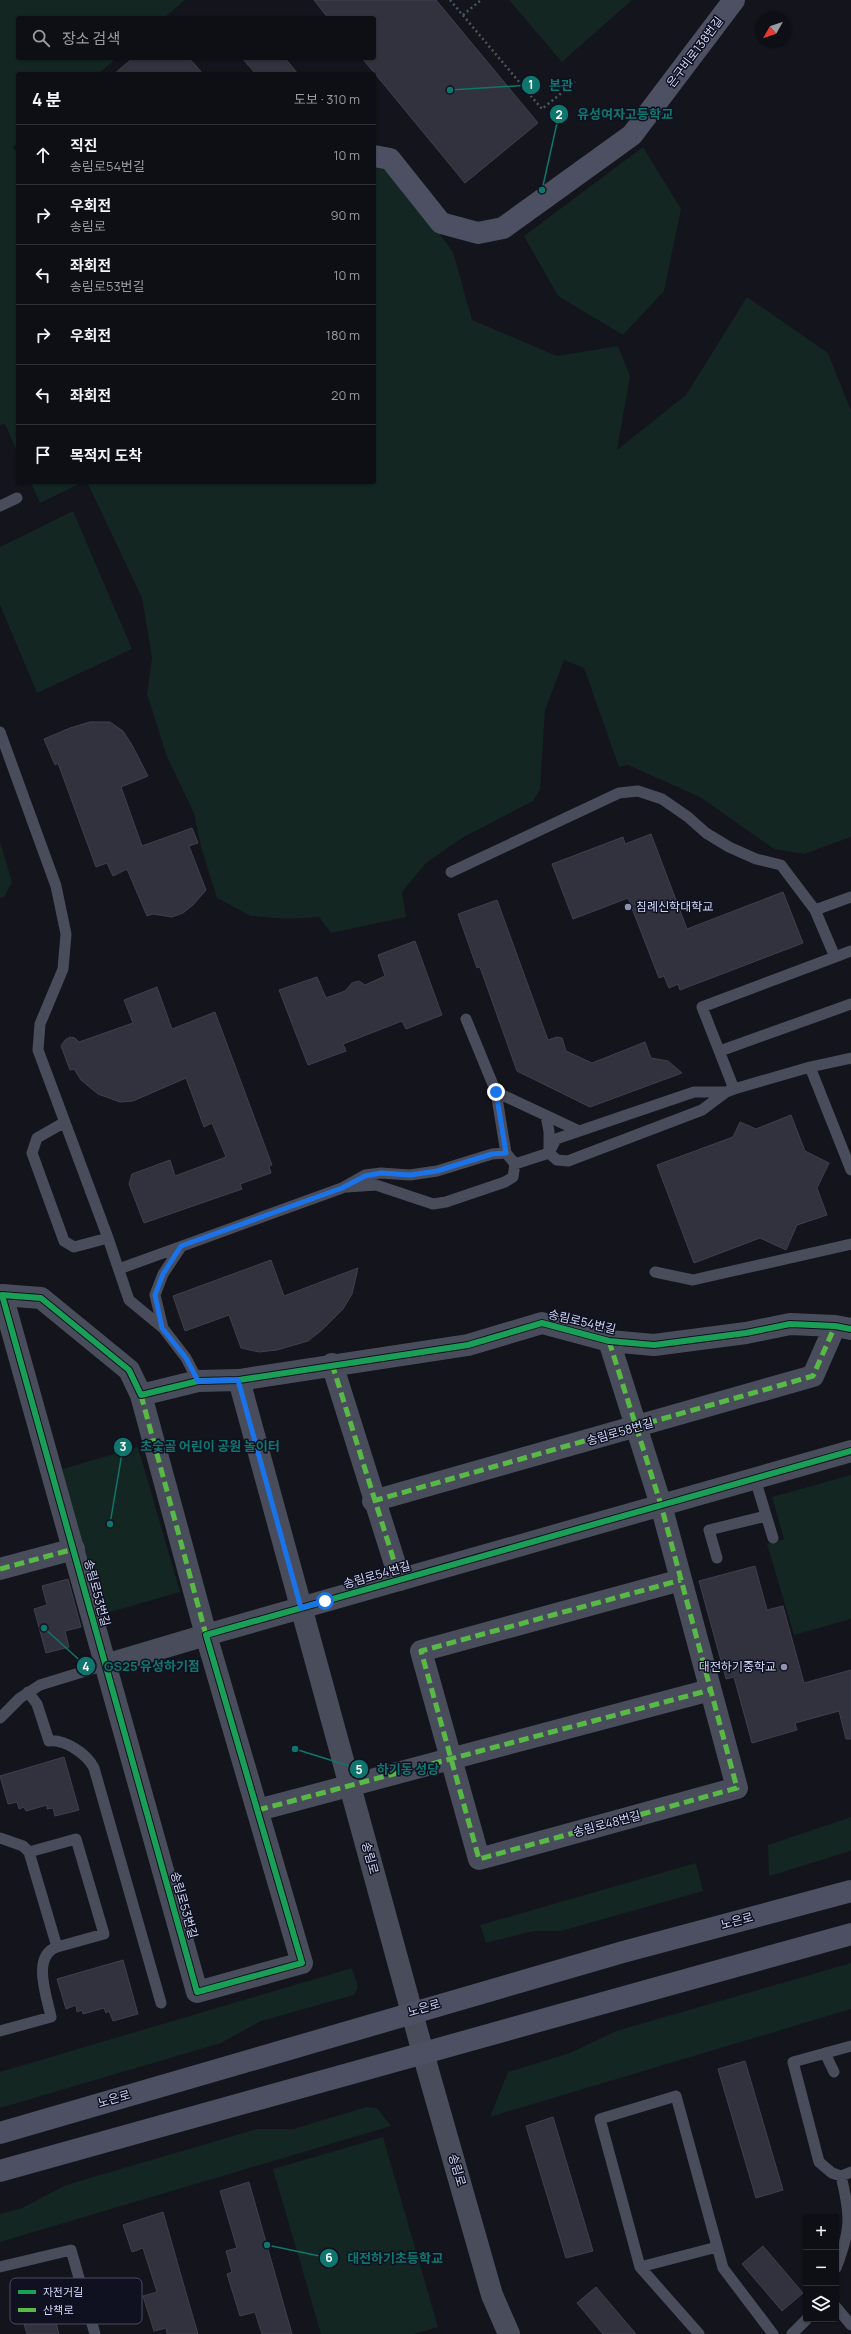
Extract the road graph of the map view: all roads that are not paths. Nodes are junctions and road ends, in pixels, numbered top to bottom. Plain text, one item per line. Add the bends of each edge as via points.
1 (734, 0) edge
2 (376, 156) edge
3 (17, 498) dead end
4 (0, 506) edge
5 (0, 732) edge
6 (451, 872) dead end
7 (851, 897) edge
8 (815, 910) junction
9 (851, 951) edge
10 (835, 957) junction
11 (851, 1004) edge
12 (466, 1019) dead end
13 (720, 1051) junction
14 (851, 1058) edge
15 (810, 1067) junction
16 (730, 1091) junction
17 (496, 1092) junction
18 (546, 1116) junction
19 (65, 1122) junction
20 (577, 1130) junction
21 (506, 1153) junction
22 (549, 1153) junction
23 (514, 1164) junction
24 (851, 1170) edge
25 (342, 1188) junction
26 (108, 1238) junction
27 (851, 1244) edge
28 (181, 1246) junction
29 (119, 1269) junction
30 (655, 1272) dead end
31 (1, 1295) edge
32 (162, 1328) junction
33 (843, 1328) edge
34 (610, 1341) junction
35 (332, 1364) junction
36 (238, 1380) junction
37 (198, 1381) junction
38 (141, 1395) junction
39 (636, 1427) junction
40 (851, 1451) edge
41 (755, 1479) junction
42 (374, 1501) junction
43 (661, 1505) junction
44 (766, 1516) junction
45 (773, 1538) dead end
46 (74, 1549) junction
47 (717, 1558) dead end
48 (0, 1569) edge
49 (400, 1580) junction
50 (681, 1580) junction
51 (301, 1608) junction
52 (206, 1635) junction
53 (105, 1665) junction
54 (710, 1690) junction
55 (28, 1692) junction
56 (0, 1718) edge
57 (451, 1758) junction
58 (350, 1786) junction
59 (258, 1810) junction
60 (0, 1838) edge
61 (30, 1852) junction
62 (851, 1891) edge
63 (851, 1934) edge
64 (57, 1947) junction
65 (160, 2003) dead end
66 (412, 2012) junction
67 (0, 2031) edge
68 (851, 2046) edge
69 (423, 2053) junction
70 (826, 2053) junction
71 (834, 2072) dead end
72 (0, 2133) edge
73 (0, 2171) edge
74 (846, 2174) edge
75 (717, 2247) junction
76 (839, 2260) edge
77 (0, 2267) edge
78 (640, 2267) junction
79 (79, 2278) edge
80 (839, 2311) edge
81 (804, 2322) edge
82 (92, 2324) edge
83 (851, 2325) edge
84 (767, 2332) edge
85 (95, 2334) edge
86 (509, 2334) edge
87 (699, 2334) edge
88 (792, 2334) edge

1 - 2 street, 은구비로138번길 via 632,135 503,228 478,233 441,223 390,159
3 - 4 lane
5 - 19 lane via 56,886 66,934 63,969 40,1024 38,1050
6 - 8 lane via 619,793 638,791 662,799 706,833 729,847 756,859 781,865
7 - 8 lane
8 - 10 lane
9 - 10 lane
10 - 13 lane via 702,1008
11 - 13 lane
12 - 17 lane
13 - 16 lane
14 - 15 lane
15 - 16 lane
15 - 24 lane
16 - 20 lane via 694,1092
16 - 22 lane via 702,1110 568,1161 557,1160
17 - 18 lane
17 - 21 lane
18 - 20 lane
18 - 22 lane
19 - 26 lane
19 - 26 lane via 37,1138 32,1153 64,1241 74,1247
20 - 22 lane via 556,1139
21 - 23 lane
21 - 25 lane via 492,1154 437,1171 410,1175 381,1173 365,1176
22 - 23 lane
23 - 25 lane via 513,1177 505,1182 446,1202 432,1204 376,1185
25 - 28 lane
26 - 29 lane
27 - 30 lane via 693,1280
28 - 29 lane
28 - 32 lane via 163,1274 155,1295
29 - 32 lane via 128,1300
31 - 38 street, 송림로53번길 via 41,1298 129,1370
31 - 46 street, 송림로53번길
32 - 37 lane via 186,1358
33 - 34 street, 송림로54번길 via 790,1324 746,1333 654,1344
33 - 39 street, 송림로58번길 via 814,1376
34 - 35 street, 송림로54번길 via 542,1323 468,1345
34 - 39 street, 송림로48번길
35 - 36 street, 송림로54번길
35 - 42 street, 송림로54번길
36 - 37 street
36 - 51 street, 송림로
37 - 38 street
38 - 52 street, 송림로53번길
39 - 42 street, 송림로58번길
39 - 43 street, 송림로48번길
40 - 41 street, 송림로54번길
41 - 43 street, 송림로54번길
41 - 44 lane
42 - 49 street, 송림로54번길
43 - 49 street, 송림로54번길
43 - 50 street, 송림로48번길
44 - 45 lane
44 - 47 lane via 709,1530
46 - 48 street, 송림로53번길
46 - 53 street, 송림로53번길
49 - 51 street, 송림로54번길
50 - 54 street, 송림로48번길
50 - 57 street, 송림로48번길 via 421,1651
51 - 52 street
51 - 58 street, 송림로
52 - 53 street
52 - 59 street, 송림로53번길
53 - 55 lane via 60,1677
53 - 59 street, 송림로53번길 via 197,1992 302,1963
54 - 57 street
54 - 57 street, 송림로48번길 via 737,1788 479,1859
55 - 56 lane
55 - 65 lane via 37,1704 49,1741 58,1740 89,1758 94,1768
57 - 58 street
58 - 59 street
58 - 66 street, 송림로
60 - 61 lane via 23,1846
61 - 64 lane
61 - 64 lane via 76,1839 104,1934
62 - 66 street, 노은로
63 - 69 street
64 - 67 lane via 51,1949 44,1961 42,1976 52,2017
66 - 69 street, 송림로
66 - 72 street, 노은로
68 - 70 lane
69 - 73 street
69 - 86 street, 송림로 via 492,2295
70 - 71 lane
70 - 74 lane via 793,2062 819,2162 832,2173
74 - 76 lane via 850,2222
75 - 78 lane
75 - 78 lane via 676,2096 600,2119
75 - 84 lane via 723,2268
77 - 79 lane via 71,2250
78 - 87 lane
80 - 83 lane
81 - 88 lane
82 - 85 lane

